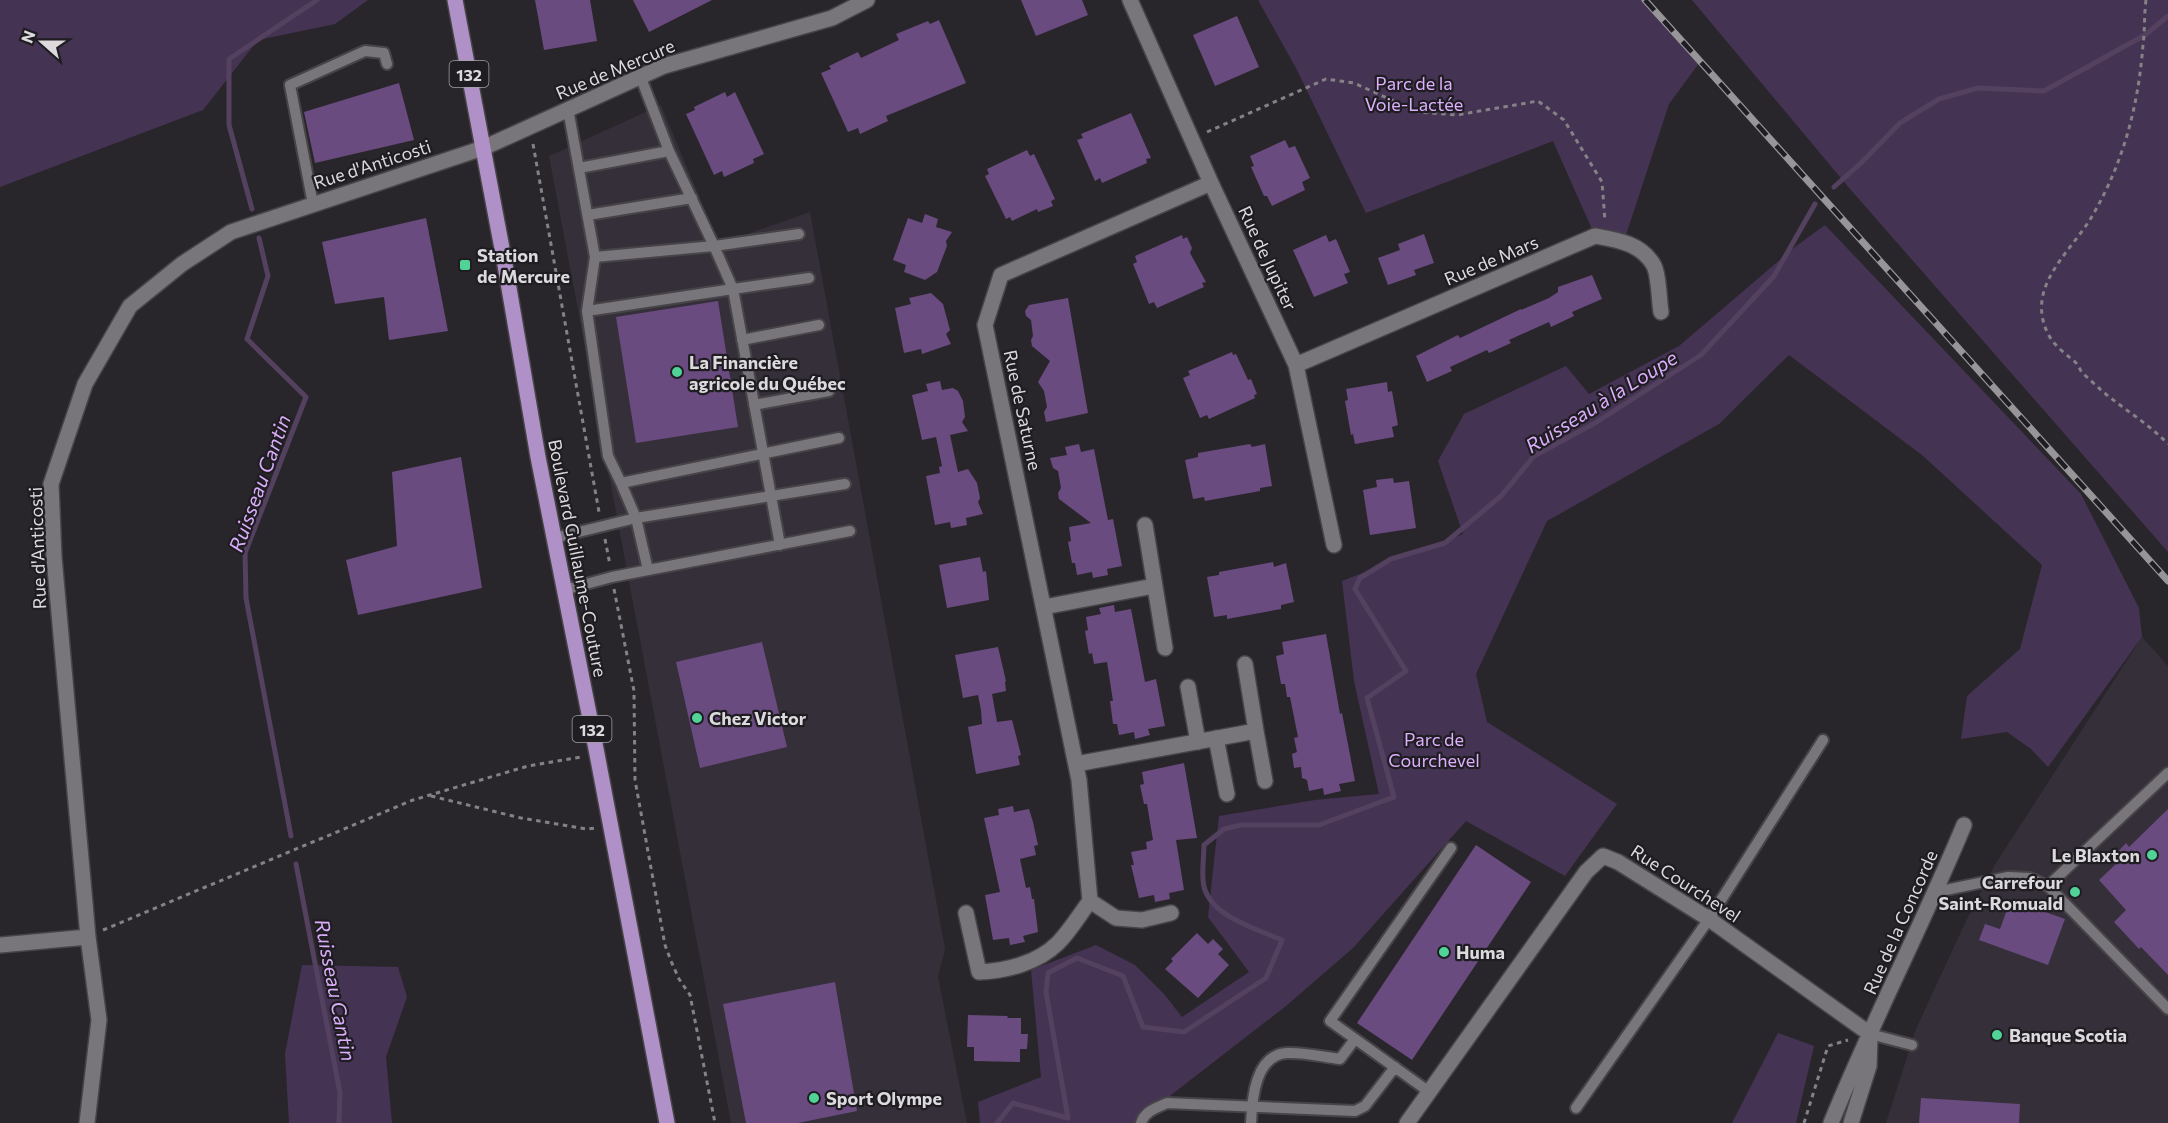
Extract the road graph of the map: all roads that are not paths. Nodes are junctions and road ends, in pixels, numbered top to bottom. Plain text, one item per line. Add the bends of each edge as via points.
1 (455, 0) edge
2 (867, 0) edge
3 (1130, 0) edge
4 (387, 64) dead end
5 (641, 78) junction
6 (568, 110) junction
7 (483, 148) junction
8 (669, 151) junction
9 (579, 168) junction
10 (1211, 183) junction
11 (692, 198) junction
12 (313, 204) junction
13 (588, 215) junction
14 (799, 234) dead end
15 (714, 246) junction
16 (595, 257) junction
17 (809, 278) dead end
18 (733, 289) junction
19 (587, 311) junction
20 (1661, 312) dead end
21 (819, 325) dead end
22 (742, 340) junction
23 (1296, 365) junction
24 (829, 392) dead end
25 (754, 405) junction
26 (839, 438) dead end
27 (764, 454) junction
28 (621, 483) junction
29 (845, 484) dead end
30 (771, 496) junction
31 (636, 518) junction
32 (1144, 525) dead end
33 (850, 531) dead end
34 (554, 538) junction
35 (780, 545) junction
36 (1334, 545) dead end
37 (648, 570) junction
38 (1154, 586) junction
39 (564, 590) junction
40 (1044, 606) junction
41 (1166, 648) dead end
42 (1245, 664) dead end
43 (1188, 687) dead end
44 (1256, 731) junction
45 (1216, 738) junction
46 (1823, 740) dead end
47 (1198, 742) junction
48 (1078, 772) junction
49 (2168, 773) edge
50 (1265, 781) dead end
51 (1227, 794) dead end
52 (1964, 825) dead end
53 (1451, 848) dead end
54 (2048, 886) junction
55 (1936, 892) junction
56 (1090, 901) junction
57 (966, 913) dead end
58 (1172, 914) dead end
59 (1709, 919) junction
60 (88, 937) junction
61 (0, 945) edge
62 (2168, 1009) edge
63 (1870, 1034) junction
64 (1355, 1039) junction
65 (1912, 1045) dead end
66 (1395, 1067) junction
67 (1428, 1091) junction
68 (1252, 1106) junction
69 (1576, 1107) dead end
70 (87, 1123) edge
71 (666, 1123) edge
72 (1141, 1123) edge
73 (1251, 1123) edge
74 (1407, 1123) edge
75 (1831, 1123) edge
76 (1851, 1123) edge

1 - 7 main road, Boulevard Guillaume-Couture / 132
2 - 5 street, Rue de Mercure via 832,18 664,66
3 - 10 street, Rue de Jupiter
4 - 12 lane via 384,53 364,51 290,85
5 - 6 street, Rue de Mercure
5 - 8 lane
6 - 7 street, Rue de Mercure
6 - 9 lane
7 - 12 street, Rue d'Anticosti
7 - 34 main road, Boulevard Guillaume-Couture / 132
8 - 9 lane
8 - 11 lane
9 - 13 lane
10 - 23 street, Rue de Jupiter
10 - 40 street, Rue de Saturne via 1001,275 985,325
11 - 13 lane
11 - 15 lane
12 - 60 street, Rue d'Anticosti via 231,232 182,264 130,306 85,384 51,484
13 - 16 lane
14 - 15 lane
15 - 16 lane
15 - 18 lane
16 - 19 lane
17 - 18 lane
18 - 19 lane
18 - 22 lane
19 - 28 lane via 608,456
20 - 23 street, Rue de Mars via 1654,265 1624,241 1595,236
21 - 22 lane
22 - 25 lane
23 - 36 street, Rue de Jupiter
24 - 25 lane
25 - 27 lane
26 - 27 lane
27 - 28 lane
27 - 30 lane
28 - 31 lane
29 - 30 lane
30 - 31 lane
30 - 35 lane
31 - 34 lane
31 - 37 lane
32 - 38 street
33 - 35 lane
34 - 39 main road, Boulevard Guillaume-Couture / 132
35 - 37 lane
37 - 39 lane
38 - 40 street
38 - 41 street
39 - 71 main road, Boulevard Guillaume-Couture / 132
40 - 48 street, Rue de Saturne
42 - 44 street
43 - 47 street
44 - 45 street
44 - 50 street
45 - 47 street
45 - 51 street
46 - 59 lane
47 - 48 street
48 - 56 street, Rue de Saturne
49 - 54 lane
52 - 55 street, Rue de la Concorde
53 - 64 lane via 1330,1021
54 - 55 lane via 2030,878 2008,877
54 - 62 lane
55 - 63 street, Rue de la Concorde
56 - 57 street via 1058,944 1034,961 995,971 979,972
56 - 58 street via 1116,918 1142,920
59 - 63 street, Rue Courchevel
59 - 67 street, Rue Courchevel via 1603,856 1586,872
59 - 69 lane
60 - 61 street
60 - 70 street, Rue d'Anticosti via 99,1020
63 - 65 lane
63 - 75 street, Rue de la Concorde
63 - 76 street, Rue de la Concorde via 1869,1066
64 - 66 lane
64 - 68 lane via 1340,1059 1286,1053 1275,1058 1257,1079
66 - 67 lane
66 - 68 lane via 1365,1106 1355,1111
67 - 74 street, Rue Courchevel
68 - 72 lane via 1167,1103 1151,1110
68 - 73 lane

